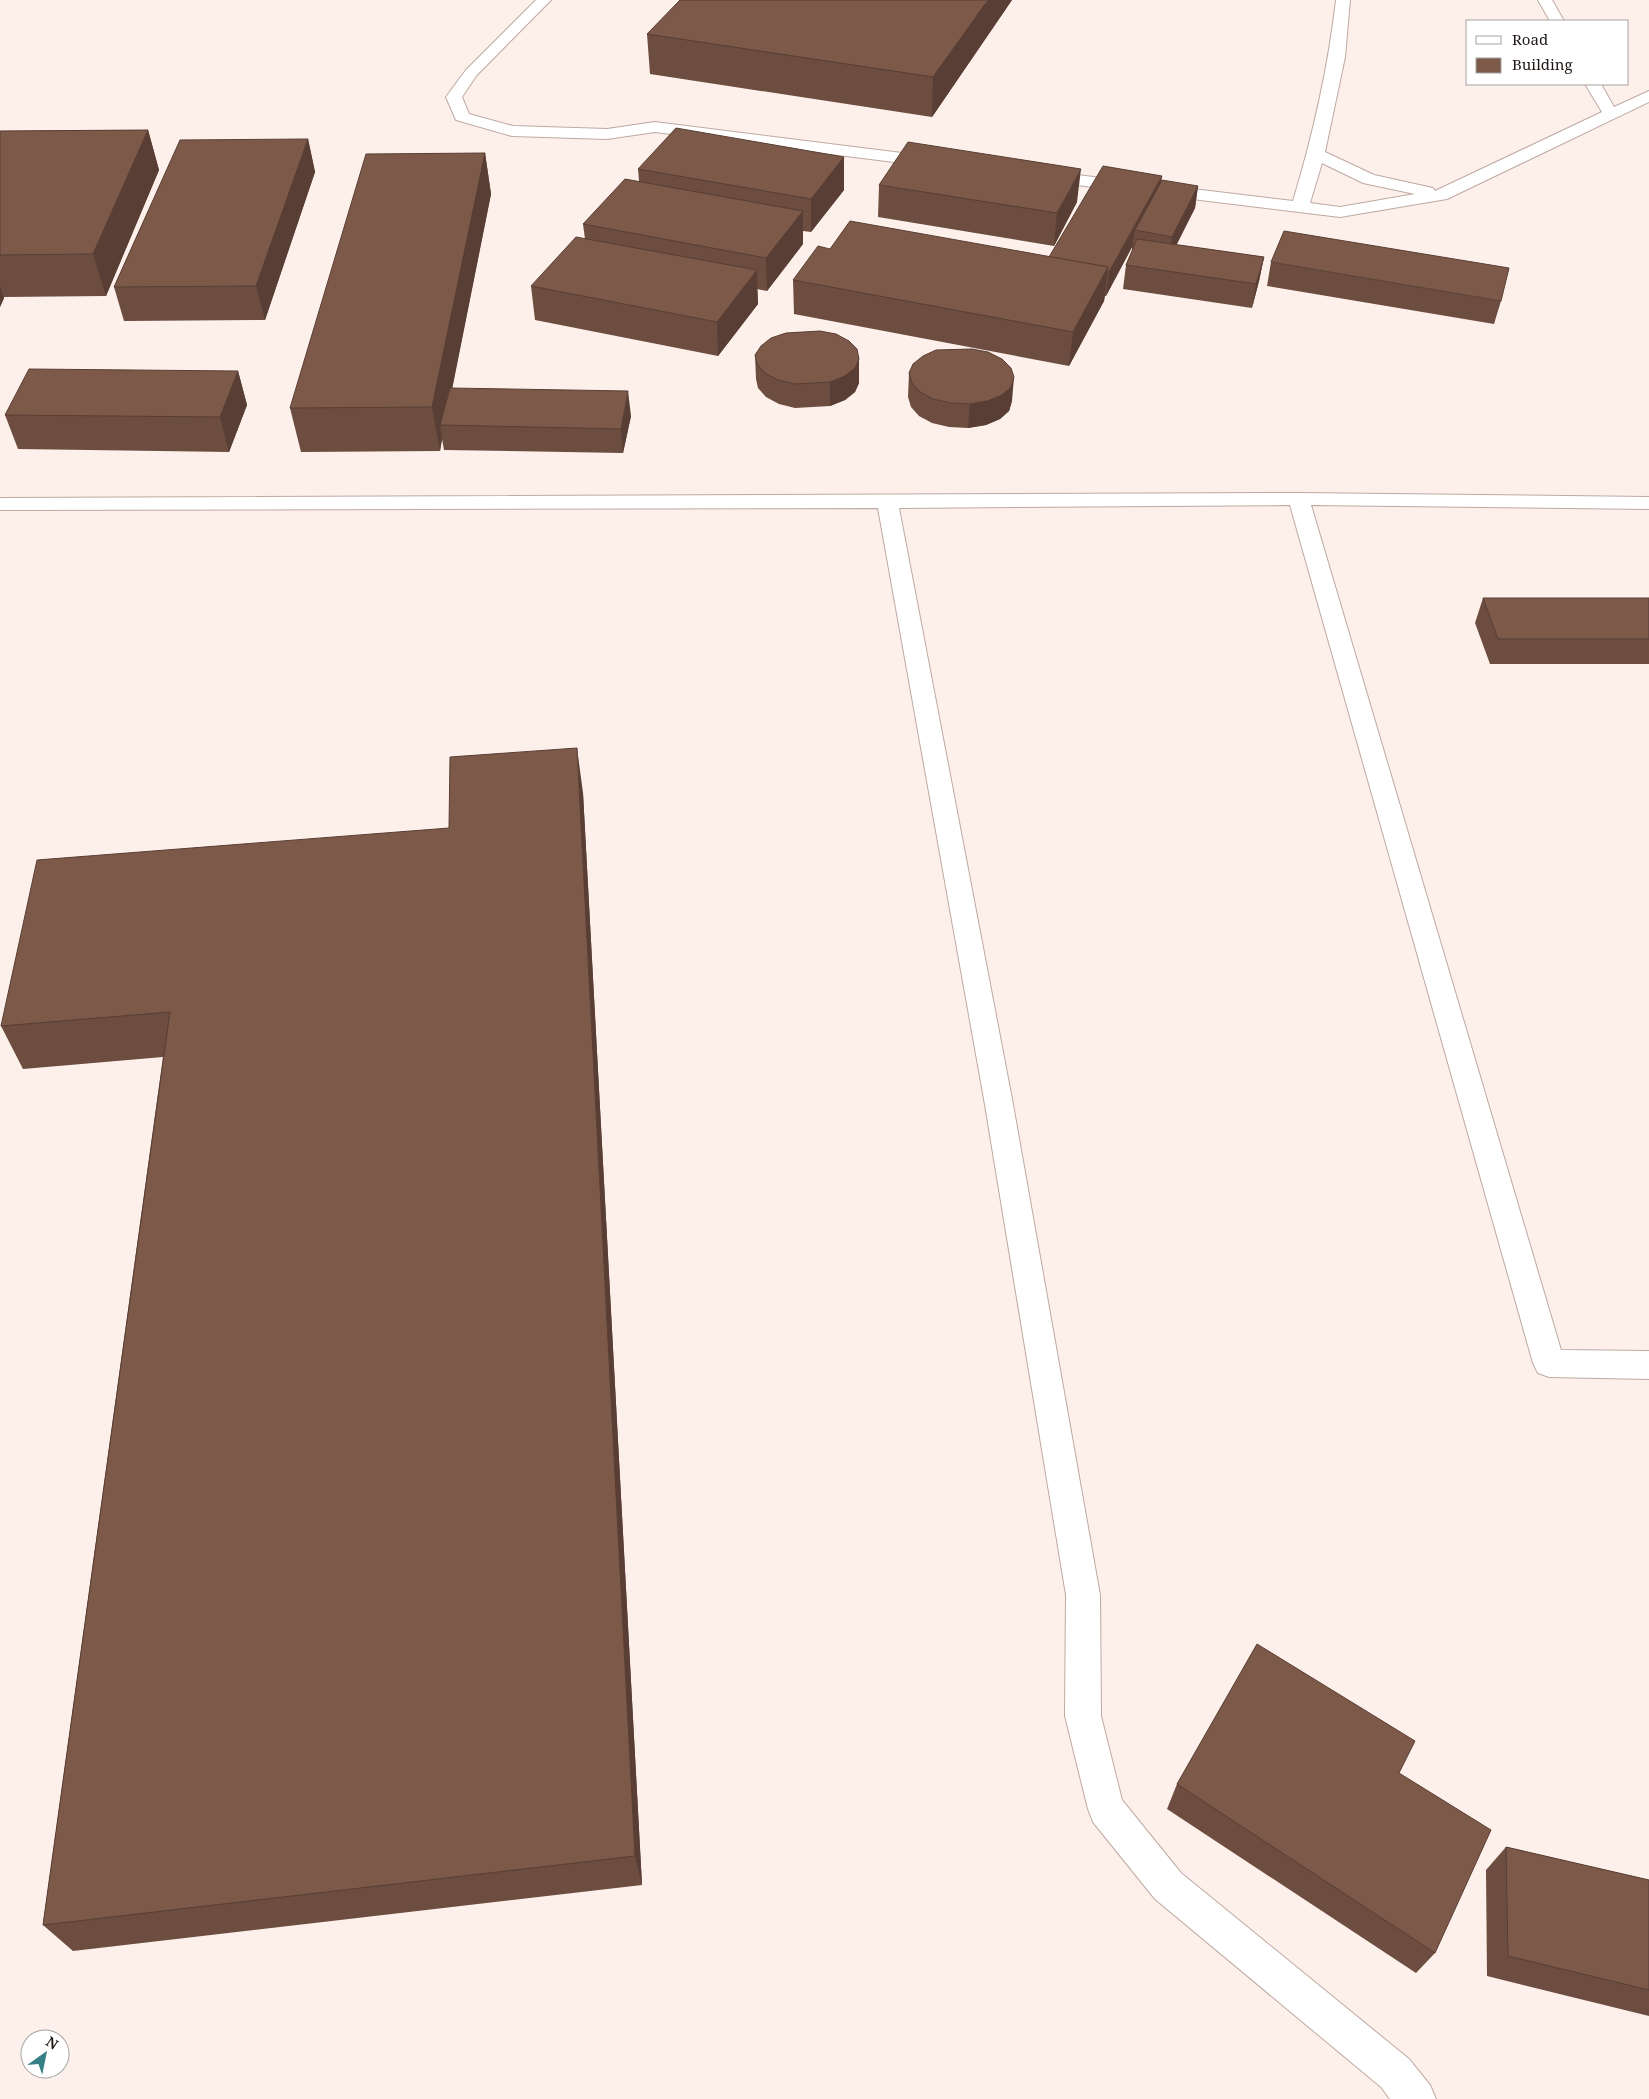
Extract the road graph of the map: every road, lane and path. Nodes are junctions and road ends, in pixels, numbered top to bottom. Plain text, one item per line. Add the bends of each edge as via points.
1 (544, 0) edge
2 (1342, 0) edge
3 (1545, 0) edge
4 (1556, 20) edge
5 (1595, 85) edge
6 (1649, 96) edge
7 (1610, 113) junction
8 (1316, 154) junction
9 (952, 164) edge
10 (1032, 174) edge
11 (1441, 195) junction
12 (1300, 208) junction
13 (1299, 499) junction
14 (887, 502) junction
15 (1649, 503) edge
16 (0, 504) edge
17 (1649, 1365) edge
18 (1416, 2099) edge

1 - 9 street via 471,74 454,97 462,117 512,132 607,134 655,127
2 - 8 street via 1338,57
3 - 4 street
5 - 7 street
6 - 7 street
7 - 11 street
8 - 11 street via 1369,179
8 - 12 street
10 - 12 street
11 - 12 street via 1340,212
13 - 14 street
13 - 15 street
13 - 17 street via 1549,1363
14 - 16 street
14 - 18 street via 1000,1109 1083,1595 1083,1716 1106,1809 1168,1886 1395,2073

